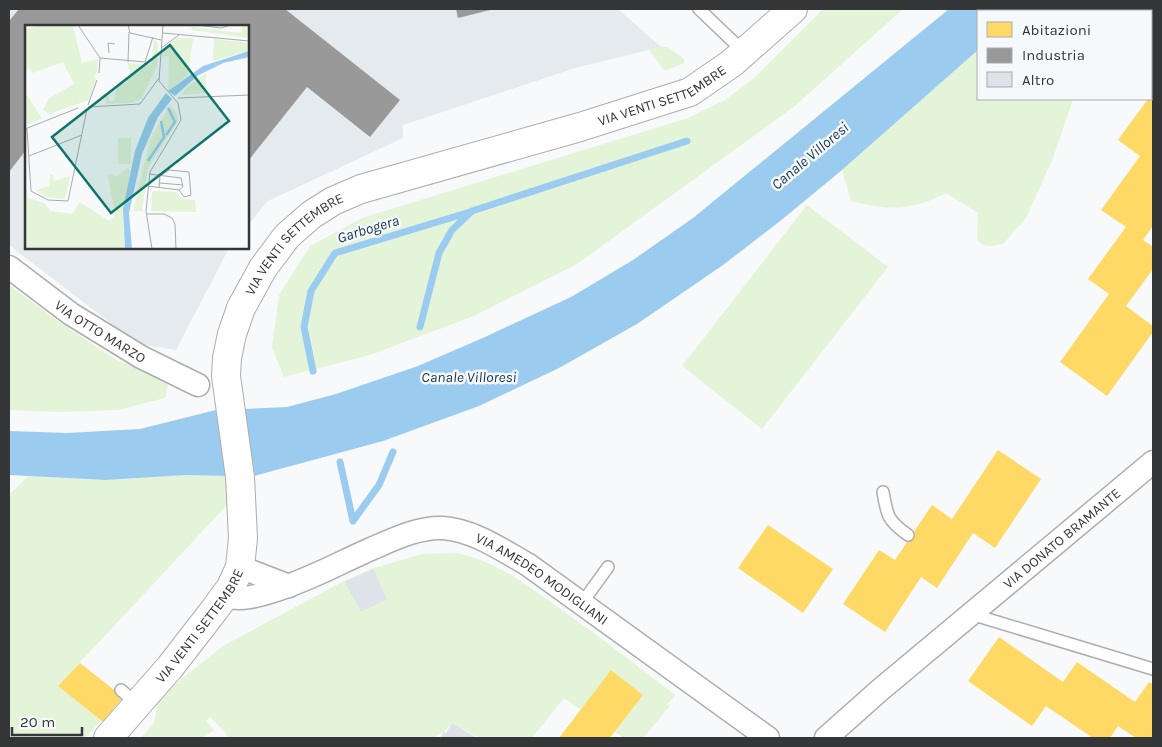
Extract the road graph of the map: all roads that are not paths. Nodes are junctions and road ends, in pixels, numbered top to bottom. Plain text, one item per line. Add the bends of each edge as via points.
1 (698, 9) edge
2 (792, 9) edge
3 (744, 52) junction
4 (9, 268) edge
5 (198, 385) dead end
6 (1153, 462) edge
7 (883, 492) dead end
8 (908, 535) dead end
9 (240, 567) junction
10 (608, 567) dead end
11 (289, 586) junction
12 (225, 596) junction
13 (582, 603) junction
14 (970, 614) junction
15 (1153, 669) edge
16 (850, 716) junction
17 (108, 738) edge
18 (768, 738) edge
19 (826, 738) edge
20 (847, 738) edge

1 - 3 lane
2 - 3 street, VIA VENTI SETTEMBRE
3 - 9 street, VIA VENTI SETTEMBRE via 690,92 370,187 333,201 287,236 251,287 232,334 227,358 226,376 240,477 243,538
4 - 5 street, VIA OTTO MARZO via 78,318 141,357
6 - 14 street, VIA DONATO BRAMANTE
7 - 8 lane via 886,512 894,525
9 - 11 street
9 - 12 street, VIA VENTI SETTEMBRE
10 - 13 lane
11 - 12 street, VIA AMEDEO MODIGLIANI via 249,598
11 - 13 street, VIA AMEDEO MODIGLIANI via 402,535 443,528 460,531 492,545 527,564
12 - 17 street, VIA VENTI SETTEMBRE via 170,667 129,697
13 - 18 street, VIA AMEDEO MODIGLIANI
14 - 15 lane
14 - 16 street, VIA DONATO BRAMANTE
16 - 19 street, VIA DONATO BRAMANTE
16 - 20 street

